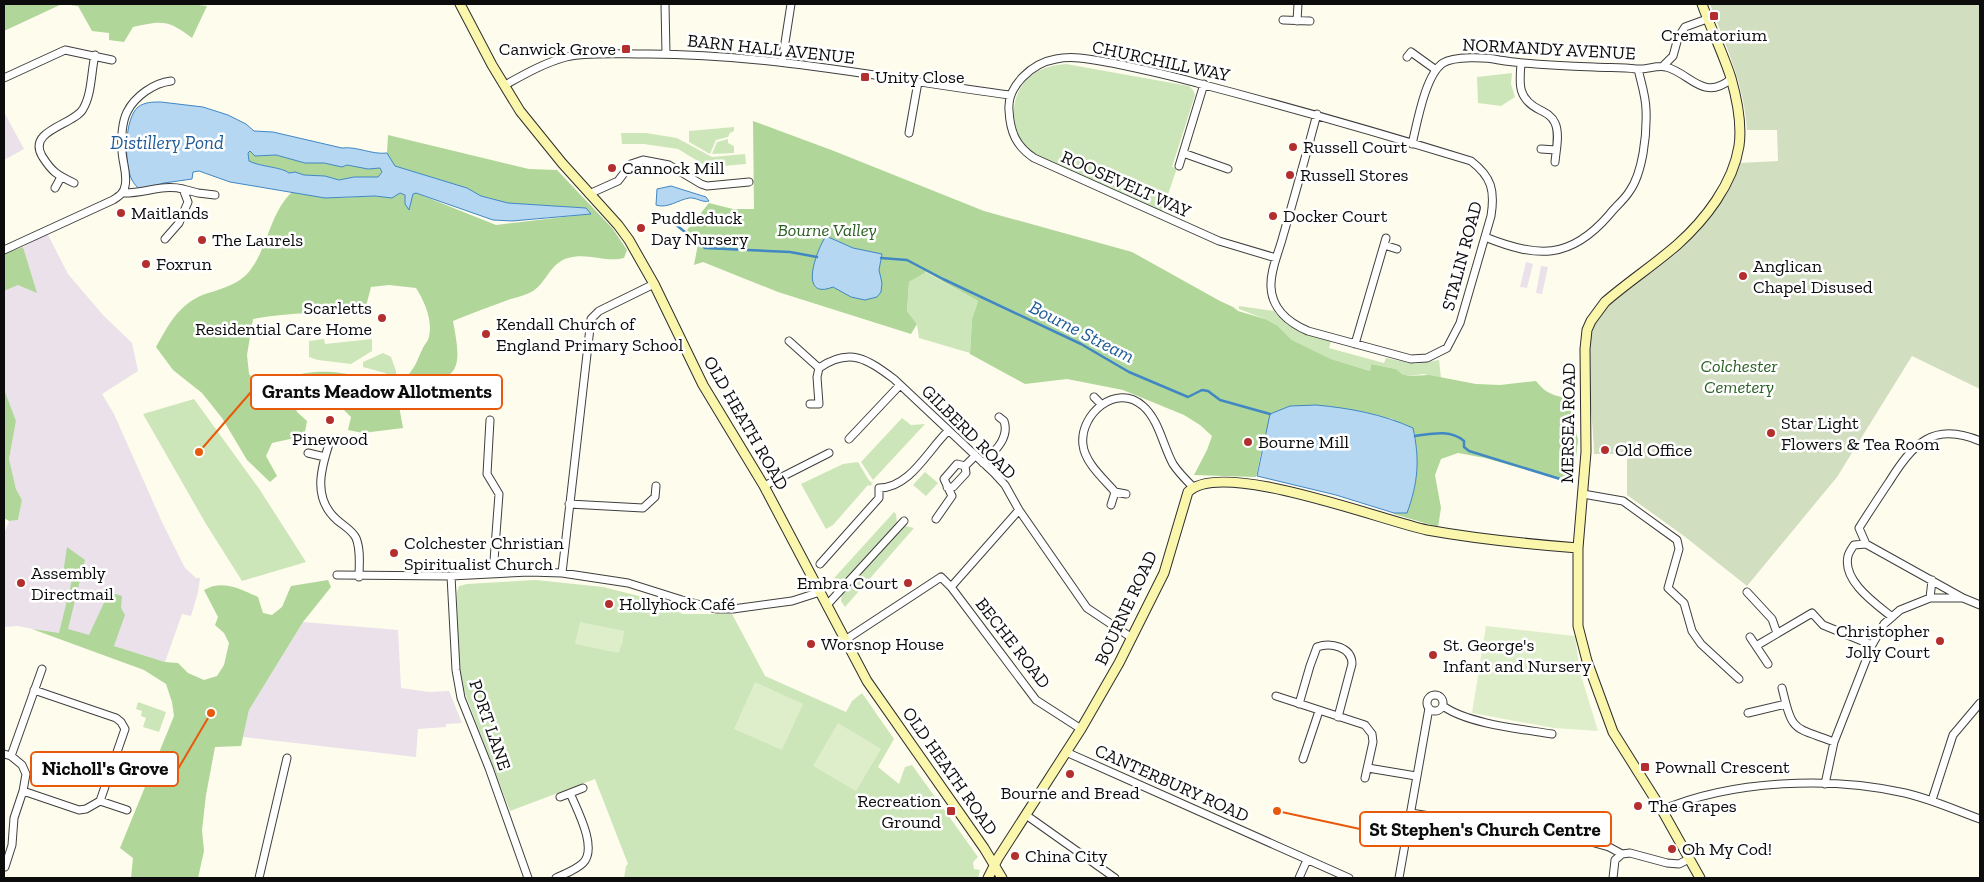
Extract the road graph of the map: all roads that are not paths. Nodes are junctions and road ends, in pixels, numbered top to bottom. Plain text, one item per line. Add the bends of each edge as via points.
1 (460, 4) edge
2 (665, 4) edge
3 (791, 4) edge
4 (1298, 4) edge
5 (1702, 4) edge
6 (1707, 19) junction
7 (1284, 20) dead end
8 (1297, 21) junction
9 (1310, 21) dead end
10 (1411, 51) dead end
11 (666, 54) junction
12 (95, 56) junction
13 (112, 60) dead end
14 (782, 62) junction
15 (1521, 64) junction
16 (1663, 66) junction
17 (1638, 69) junction
18 (1436, 70) junction
19 (4, 78) edge
20 (1731, 79) junction
21 (171, 81) dead end
22 (918, 82) junction
23 (1204, 84) junction
24 (505, 86) junction
25 (1010, 95) junction
26 (1317, 114) junction
27 (909, 133) dead end
28 (1412, 144) junction
29 (1541, 149) dead end
30 (1556, 150) junction
31 (1183, 153) junction
32 (1555, 162) dead end
33 (1179, 166) dead end
34 (1228, 169) dead end
35 (61, 177) junction
36 (749, 182) dead end
37 (74, 183) dead end
38 (55, 188) dead end
39 (183, 188) junction
40 (122, 193) junction
41 (589, 194) junction
42 (215, 195) dead end
43 (1485, 236) junction
44 (165, 239) dead end
45 (1398, 249) dead end
46 (4, 250) edge
47 (1276, 258) junction
48 (654, 284) junction
49 (789, 341) dead end
50 (1356, 344) junction
51 (819, 368) junction
52 (900, 386) junction
53 (1094, 397) dead end
54 (810, 404) dead end
55 (1101, 404) junction
56 (999, 417) dead end
57 (490, 420) dead end
58 (948, 431) junction
59 (849, 439) dead end
60 (330, 441) dead end
61 (1980, 442) edge
62 (308, 453) dead end
63 (830, 453) dead end
64 (975, 456) junction
65 (325, 458) junction
66 (983, 462) junction
67 (965, 466) junction
68 (656, 486) dead end
69 (764, 486) junction
70 (947, 487) junction
71 (1193, 487) junction
72 (1114, 492) junction
73 (1126, 494) dead end
74 (1583, 494) junction
75 (569, 504) junction
76 (1111, 505) dead end
77 (1019, 510) junction
78 (936, 519) dead end
79 (904, 521) dead end
80 (1866, 544) junction
81 (1578, 548) junction
82 (820, 564) dead end
83 (562, 573) junction
84 (493, 574) junction
85 (337, 575) dead end
86 (359, 576) junction
87 (451, 576) junction
88 (1932, 580) junction
89 (951, 587) junction
90 (820, 592) junction
91 (1747, 592) dead end
92 (1930, 598) junction
93 (1963, 598) junction
94 (827, 605) junction
95 (1980, 606) edge
96 (1892, 617) junction
97 (1777, 633) junction
98 (1750, 636) dead end
99 (1132, 638) junction
100 (845, 640) junction
101 (1872, 645) junction
102 (1756, 646) junction
103 (1768, 664) dead end
104 (42, 668) dead end
105 (1739, 679) dead end
106 (1782, 688) dead end
107 (34, 690) junction
108 (1276, 696) dead end
109 (1980, 703) edge
110 (1299, 704) junction
111 (1786, 704) junction
112 (1442, 706) junction
113 (1429, 708) junction
114 (1319, 711) junction
115 (1748, 713) dead end
116 (1338, 717) junction
117 (1081, 728) junction
118 (1552, 734) dead end
119 (1834, 742) junction
120 (1066, 752) junction
121 (7, 755) edge
122 (287, 758) dead end
123 (1303, 759) dead end
124 (1368, 768) junction
125 (1416, 776) junction
126 (1365, 778) dead end
127 (1825, 784) junction
128 (583, 788) dead end
129 (23, 791) junction
130 (570, 793) junction
131 (560, 797) dead end
132 (1932, 800) junction
133 (100, 801) junction
134 (127, 810) dead end
135 (1662, 810) junction
136 (1411, 813) junction
137 (1026, 815) junction
138 (1980, 818) edge
139 (1622, 854) junction
140 (1689, 859) junction
141 (1307, 860) junction
142 (994, 866) junction
143 (4, 867) edge
144 (259, 878) edge
145 (528, 878) edge
146 (556, 878) edge
147 (988, 878) edge
148 (1002, 878) edge
149 (1115, 878) edge
150 (1299, 878) edge
151 (1349, 878) edge
152 (1399, 878) edge
153 (1613, 878) edge
154 (1700, 878) edge

1 - 24 street, OLD HEATH ROAD
2 - 11 street
3 - 14 street
4 - 8 street
5 - 6 street, MERSEA ROAD
6 - 16 street via 1685,27 1673,56
6 - 20 street, MERSEA ROAD
7 - 8 street
8 - 9 street
10 - 18 street
11 - 14 street, BARN HALL AVENUE
11 - 24 street, BARN HALL AVENUE via 568,56 536,68
12 - 13 street
12 - 19 street via 65,50
12 - 35 street via 83,110 39,142 39,150 48,166
14 - 22 street, BARN HALL AVENUE
15 - 17 street, NORMANDY AVENUE
15 - 18 street, NORMANDY AVENUE via 1462,58 1443,63
15 - 30 street via 1521,90 1529,103 1549,114 1555,123 1558,135
16 - 17 street, NORMANDY AVENUE
16 - 20 street via 1694,84 1709,87 1722,86
17 - 43 street via 1646,109 1640,169 1629,192 1602,224 1585,239 1554,251 1518,247
18 - 28 street via 1426,92
20 - 74 street, MERSEA ROAD via 1738,109 1739,146 1724,186 1698,224 1676,246 1606,302 1587,330
21 - 40 street via 154,85 127,112 122,139 126,185
22 - 25 street, BARN HALL AVENUE
22 - 27 street
23 - 25 street, CHURCHILL WAY via 1095,60 1055,59 1024,76
23 - 26 street, CHURCHILL WAY
23 - 31 street
24 - 41 street, OLD HEATH ROAD via 520,110
25 - 47 street, ROOSEVELT WAY via 1012,132 1022,150 1034,158 1219,241
26 - 28 street, STALIN ROAD
26 - 47 street, STALIN ROAD
28 - 43 street, STALIN ROAD via 1471,161 1481,169 1492,188 1493,200
29 - 30 street
30 - 32 street
31 - 33 street
31 - 34 street
35 - 37 street
35 - 38 street
36 - 41 street via 707,186 669,165 643,160 631,164 618,181
39 - 40 street via 171,186 137,194
39 - 42 street
39 - 44 street via 188,202 179,223
40 - 46 street
41 - 48 street, OLD HEATH ROAD via 629,240
43 - 50 street, STALIN ROAD via 1460,323 1447,348 1427,358 1411,359
45 - 50 street via 1385,242
47 - 50 street, STALIN ROAD via 1271,288 1278,310 1296,326
48 - 69 street, OLD HEATH ROAD via 703,385
48 - 75 street via 600,311 590,320
49 - 51 street
51 - 52 street, GILBERD ROAD via 840,357 853,357 878,367
51 - 54 street via 816,377 818,404
52 - 58 street, GILBERD ROAD
52 - 59 street
53 - 55 street
55 - 71 street via 1121,398 1134,400 1144,407 1174,465
55 - 72 street via 1084,429 1083,444 1085,454
56 - 66 street via 1004,421 1006,432 1000,445
57 - 84 street via 487,474 499,494
58 - 64 street, GILBERD ROAD
58 - 82 street via 905,478 896,485 879,488 879,498
60 - 65 street
61 - 80 street via 1952,434 1938,435 1921,442 1905,457 1859,528
62 - 65 street
63 - 69 street
64 - 66 street, GILBERD ROAD
64 - 67 street
65 - 86 street via 320,490 331,514 356,539
66 - 77 street, GILBERD ROAD via 1005,486
67 - 70 street via 966,473 953,487
67 - 70 street via 957,464 944,479
68 - 75 street via 655,497 643,508
69 - 90 street, OLD HEATH ROAD
70 - 78 street via 952,496
71 - 81 street via 1212,482 1262,486 1318,498 1430,530 1506,542
71 - 99 street, BOURNE ROAD via 1188,492 1164,573
72 - 73 street
72 - 76 street
74 - 81 street, MERSEA ROAD
74 - 105 street via 1623,502 1677,540 1679,549 1668,588 1684,602 1692,631 1701,644
75 - 83 street
77 - 89 street
77 - 99 street, GILBERD ROAD via 1087,608
79 - 94 street
80 - 88 street
80 - 96 street via 1854,545 1848,556 1850,571 1861,591
81 - 135 street, MERSEA ROAD via 1578,626 1587,661 1613,732
83 - 84 street
83 - 90 street via 628,583 716,609 792,601
84 - 87 street
85 - 86 street
86 - 87 street
87 - 145 street, PORT LANE via 456,670 461,698
88 - 92 street
88 - 93 street
89 - 100 street, BECHE ROAD via 941,577
89 - 117 street, BECHE ROAD via 1036,700
90 - 94 street, OLD HEATH ROAD
91 - 97 street via 1772,619
92 - 93 street
92 - 96 street via 1906,607
93 - 95 street
94 - 100 street, OLD HEATH ROAD
96 - 101 street
97 - 101 street via 1812,612 1823,626
97 - 102 street
98 - 102 street
99 - 117 street, BOURNE ROAD
100 - 142 street, OLD HEATH ROAD via 868,681
101 - 119 street
102 - 103 street
104 - 107 street
106 - 111 street
107 - 121 street
107 - 133 street via 121,722 125,730
108 - 110 street
109 - 132 street via 1953,736
110 - 114 street
110 - 116 street via 1317,648 1325,644 1347,650 1352,664
111 - 115 street
111 - 119 street via 1799,729
112 - 113 street via 1436,711
112 - 113 street via 1440,697 1432,696 1428,701
112 - 118 street via 1454,714
113 - 125 street
114 - 116 street
114 - 123 street
116 - 124 street via 1365,725 1372,734
117 - 120 street, BOURNE ROAD
119 - 127 street
120 - 137 street, BOURNE ROAD
120 - 141 street, CANTERBURY ROAD
121 - 129 street via 22,765 26,774
122 - 144 street
124 - 125 street
124 - 126 street
125 - 136 street
127 - 132 street via 1864,786
127 - 135 street via 1735,789 1678,802
128 - 130 street
129 - 133 street via 79,810
129 - 143 street
130 - 131 street
130 - 146 street via 589,850 581,865
132 - 138 street
133 - 134 street
135 - 140 street, MERSEA ROAD
136 - 139 street via 1591,842
136 - 152 street
137 - 142 street, BOURNE ROAD
137 - 149 street
139 - 140 street via 1674,864
139 - 153 street via 1615,860
140 - 154 street, MERSEA ROAD
141 - 150 street
141 - 151 street, CANTERBURY ROAD
142 - 147 street, BOURNE ROAD
142 - 148 street, OLD HEATH ROAD

